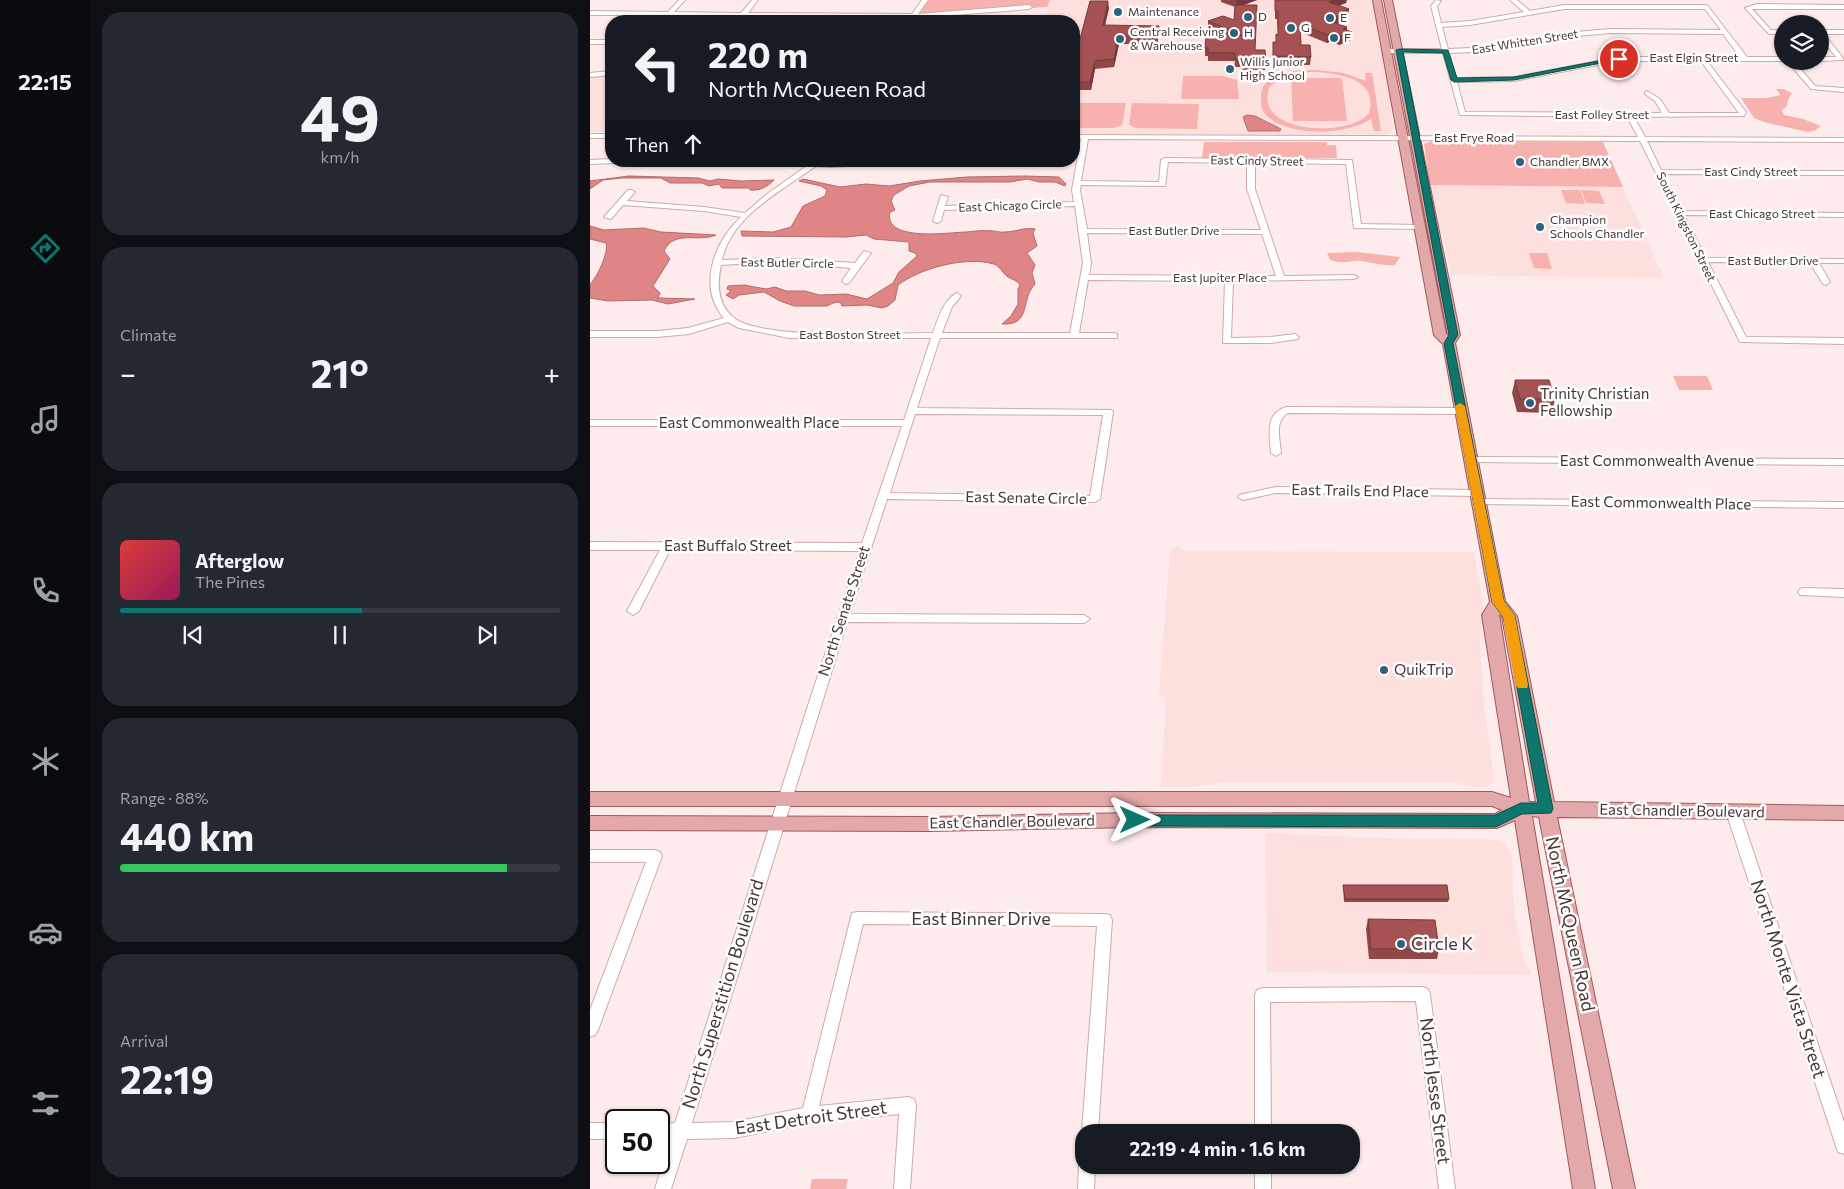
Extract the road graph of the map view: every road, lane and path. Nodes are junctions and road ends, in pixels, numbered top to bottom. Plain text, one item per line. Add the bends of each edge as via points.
1 (682, 0) edge
2 (755, 0) edge
3 (925, 0) edge
4 (931, 0) edge
5 (1377, 0) edge
6 (1388, 0) edge
7 (1513, 0) edge
8 (1838, 0) edge
9 (1438, 1) edge
10 (1029, 7) dead end
11 (1844, 7) edge
12 (1528, 12) junction
13 (590, 13) edge
14 (669, 13) junction
15 (744, 14) junction
16 (802, 15) edge
17 (918, 15) edge
18 (919, 15) edge
19 (939, 15) edge
20 (1438, 24) junction
21 (1725, 32) junction
22 (1774, 32) edge
23 (1844, 32) edge
24 (1829, 33) edge
25 (590, 42) edge
26 (605, 42) edge
27 (1829, 44) edge
28 (1399, 50) junction
29 (1386, 51) junction
30 (1446, 51) junction
31 (1702, 58) junction
32 (1744, 58) junction
33 (1774, 59) edge
34 (1829, 59) edge
35 (1797, 70) edge
36 (1546, 73) junction
37 (605, 74) edge
38 (590, 75) edge
39 (1454, 80) junction
40 (1558, 81) dead end
41 (1843, 90) edge
42 (1647, 93) dead end
43 (1630, 115) junction
44 (1667, 115) junction
45 (590, 136) edge
46 (605, 136) edge
47 (1080, 137) edge
48 (1085, 137) junction
49 (1403, 138) junction
50 (1415, 138) junction
51 (1642, 139) junction
52 (1843, 142) edge
53 (1080, 151) edge
54 (605, 161) edge
55 (1250, 161) junction
56 (590, 162) edge
57 (811, 167) edge
58 (1077, 167) edge
59 (1659, 172) junction
60 (1844, 173) edge
61 (1077, 183) junction
62 (631, 192) dead end
63 (944, 197) dead end
64 (621, 202) junction
65 (1078, 204) junction
66 (941, 208) junction
67 (1679, 214) junction
68 (1844, 214) edge
69 (746, 215) junction
70 (608, 216) dead end
71 (938, 221) dead end
72 (1426, 227) junction
73 (1083, 231) junction
74 (1265, 232) junction
75 (867, 253) dead end
76 (1703, 260) junction
77 (1813, 261) junction
78 (1844, 261) edge
79 (716, 263) junction
80 (857, 266) junction
81 (1085, 277) junction
82 (1354, 277) dead end
83 (1282, 278) junction
84 (1229, 279) junction
85 (846, 282) dead end
86 (1826, 282) dead end
87 (957, 296) dead end
88 (730, 320) junction
89 (590, 334) edge
90 (937, 335) junction
91 (1074, 336) junction
92 (1114, 336) dead end
93 (1295, 337) dead end
94 (1844, 341) edge
95 (912, 411) junction
96 (1461, 411) junction
97 (590, 423) edge
98 (908, 423) junction
99 (1276, 453) dead end
100 (1471, 460) junction
101 (1844, 462) edge
102 (883, 496) junction
103 (1243, 496) dead end
104 (1478, 497) junction
105 (1844, 505) edge
106 (590, 546) edge
107 (667, 546) junction
108 (865, 547) junction
109 (1804, 592) dead end
110 (1844, 593) edge
111 (1498, 602) junction
112 (633, 611) dead end
113 (842, 618) junction
114 (1084, 618) dead end
115 (1136, 798) junction
116 (590, 799) edge
117 (784, 800) junction
118 (1521, 809) junction
119 (1546, 809) junction
120 (1733, 812) junction
121 (1844, 813) edge
122 (1135, 820) junction
123 (590, 824) edge
124 (776, 824) junction
125 (590, 856) edge
126 (596, 1000) edge
127 (590, 1030) edge
128 (809, 1115) junction
129 (1091, 1124) edge
130 (1263, 1124) edge
131 (590, 1131) edge
132 (605, 1131) edge
133 (670, 1132) edge
134 (681, 1132) junction
135 (1844, 1146) edge
136 (1087, 1174) edge
137 (1263, 1174) edge
138 (663, 1189) edge
139 (902, 1189) edge
140 (1086, 1189) edge
141 (1263, 1189) edge
142 (1447, 1189) edge
143 (1584, 1189) edge
144 (1624, 1189) edge

1 - 14 street
2 - 15 street
3 - 17 street
4 - 18 street
5 - 29 main road
6 - 28 main road
7 - 12 street
8 - 11 street
9 - 20 street via 1434,6
10 - 19 street
11 - 22 street via 1750,6 1748,8 1769,32
12 - 20 street via 1470,23
12 - 21 street via 1586,6 1707,7
13 - 14 street
14 - 15 street
15 - 16 street
20 - 30 street
21 - 30 street, East Whitten Street via 1597,31 1495,49
21 - 32 street
23 - 24 street
25 - 26 street
27 - 34 street via 1841,59
28 - 29 street, East Whitten Street
28 - 30 street, East Whitten Street
28 - 50 main road
29 - 49 main road
30 - 39 street
31 - 32 street, East Elgin Street
31 - 36 street, East Elgin Street via 1619,59
31 - 44 street, East Folley Street via 1730,93 1742,115
32 - 33 street, East Elgin Street
35 - 41 street via 1812,88
36 - 39 street, East Elgin Street via 1514,78
36 - 40 street
37 - 38 street
39 - 43 street, East Folley Street via 1462,114
42 - 44 street via 1658,100
43 - 44 street, East Folley Street
43 - 51 street, South Kingston Street
45 - 46 street
47 - 48 street, East Frye Road
48 - 49 street, East Frye Road
48 - 53 street
49 - 50 street, East Frye Road
49 - 72 main road
50 - 51 street, East Frye Road
50 - 72 main road
51 - 52 street, East Frye Road
51 - 59 street, South Kingston Street
54 - 56 street
55 - 61 street, East Cindy Street via 1165,160 1162,184
55 - 72 street, East Cindy Street via 1349,162 1357,226
55 - 74 street via 1251,189
57 - 69 street
58 - 61 street
59 - 60 street, East Cindy Street
59 - 67 street, South Kingston Street
61 - 65 street
62 - 64 street
63 - 66 street, East Chicago Circle
64 - 69 street
64 - 70 street
65 - 66 street, East Chicago Circle
65 - 73 street
66 - 71 street, East Chicago Circle
67 - 68 street, East Chicago Street
67 - 76 street, South Kingston Street
69 - 79 street via 727,237
72 - 96 main road, North McQueen Road via 1454,335 1448,343
73 - 74 street, East Butler Drive
73 - 81 street
74 - 83 street
75 - 80 street, East Butler Circle
76 - 77 street, East Butler Drive
76 - 94 street, South Kingston Street via 1742,340
77 - 78 street, East Butler Drive
77 - 86 street
79 - 80 street, East Butler Circle via 775,260
79 - 88 street via 715,300
80 - 85 street, East Butler Circle
81 - 84 street, East Jupiter Place
81 - 91 street
82 - 83 street, East Jupiter Place
83 - 84 street, East Jupiter Place
84 - 93 street via 1226,341
87 - 90 street, North Senate Street via 948,306
88 - 89 street via 689,331
88 - 90 street, East Boston Street via 742,326 789,335
90 - 91 street, East Boston Street
90 - 95 street, North Senate Street
91 - 92 street, East Boston Street
95 - 98 street, North Senate Street
95 - 102 street, East Senate Circle via 1108,412 1095,499
96 - 99 street via 1286,410 1274,419
96 - 100 main road, North McQueen Road
97 - 98 street, East Commonwealth Place
98 - 102 street, North Senate Street
100 - 101 street, East Commonwealth Avenue
100 - 104 main road, North McQueen Road
102 - 108 street, North Senate Street
103 - 104 street, East Trails End Place via 1276,490
104 - 105 street, East Commonwealth Place
104 - 111 main road, North McQueen Road
106 - 107 street, East Buffalo Street
107 - 108 street, East Buffalo Street
107 - 112 street
108 - 113 street, North Senate Street
109 - 110 street
111 - 118 main road, North McQueen Road via 1490,615
111 - 119 main road, North McQueen Road via 1509,616
113 - 114 street
113 - 117 street, North Senate Street
115 - 117 main road, East Chandler Boulevard
115 - 118 main road, East Chandler Boulevard via 1492,799
115 - 122 main road
116 - 117 main road, East Chandler Boulevard
117 - 124 street, North Superstition Boulevard
118 - 119 main road, East Chandler Boulevard
118 - 122 main road, East Chandler Boulevard via 1496,821
118 - 143 main road, North McQueen Road
119 - 120 main road, East Chandler Boulevard
119 - 144 main road, North McQueen Road
120 - 121 main road, East Chandler Boulevard
120 - 135 street, North Monte Vista Street
122 - 124 main road, East Chandler Boulevard
123 - 124 main road, East Chandler Boulevard
124 - 134 street, North Superstition Boulevard
125 - 126 street via 655,856
126 - 127 street
128 - 129 street, East Binner Drive via 857,918 1105,920
128 - 134 street, East Detroit Street via 734,1130
128 - 139 street, East Detroit Street via 908,1105
130 - 142 street, North Jesse Street via 1262,995 1422,994
131 - 132 street
133 - 134 street, East Detroit Street
134 - 138 street, North Superstition Boulevard
136 - 140 street
137 - 141 street

